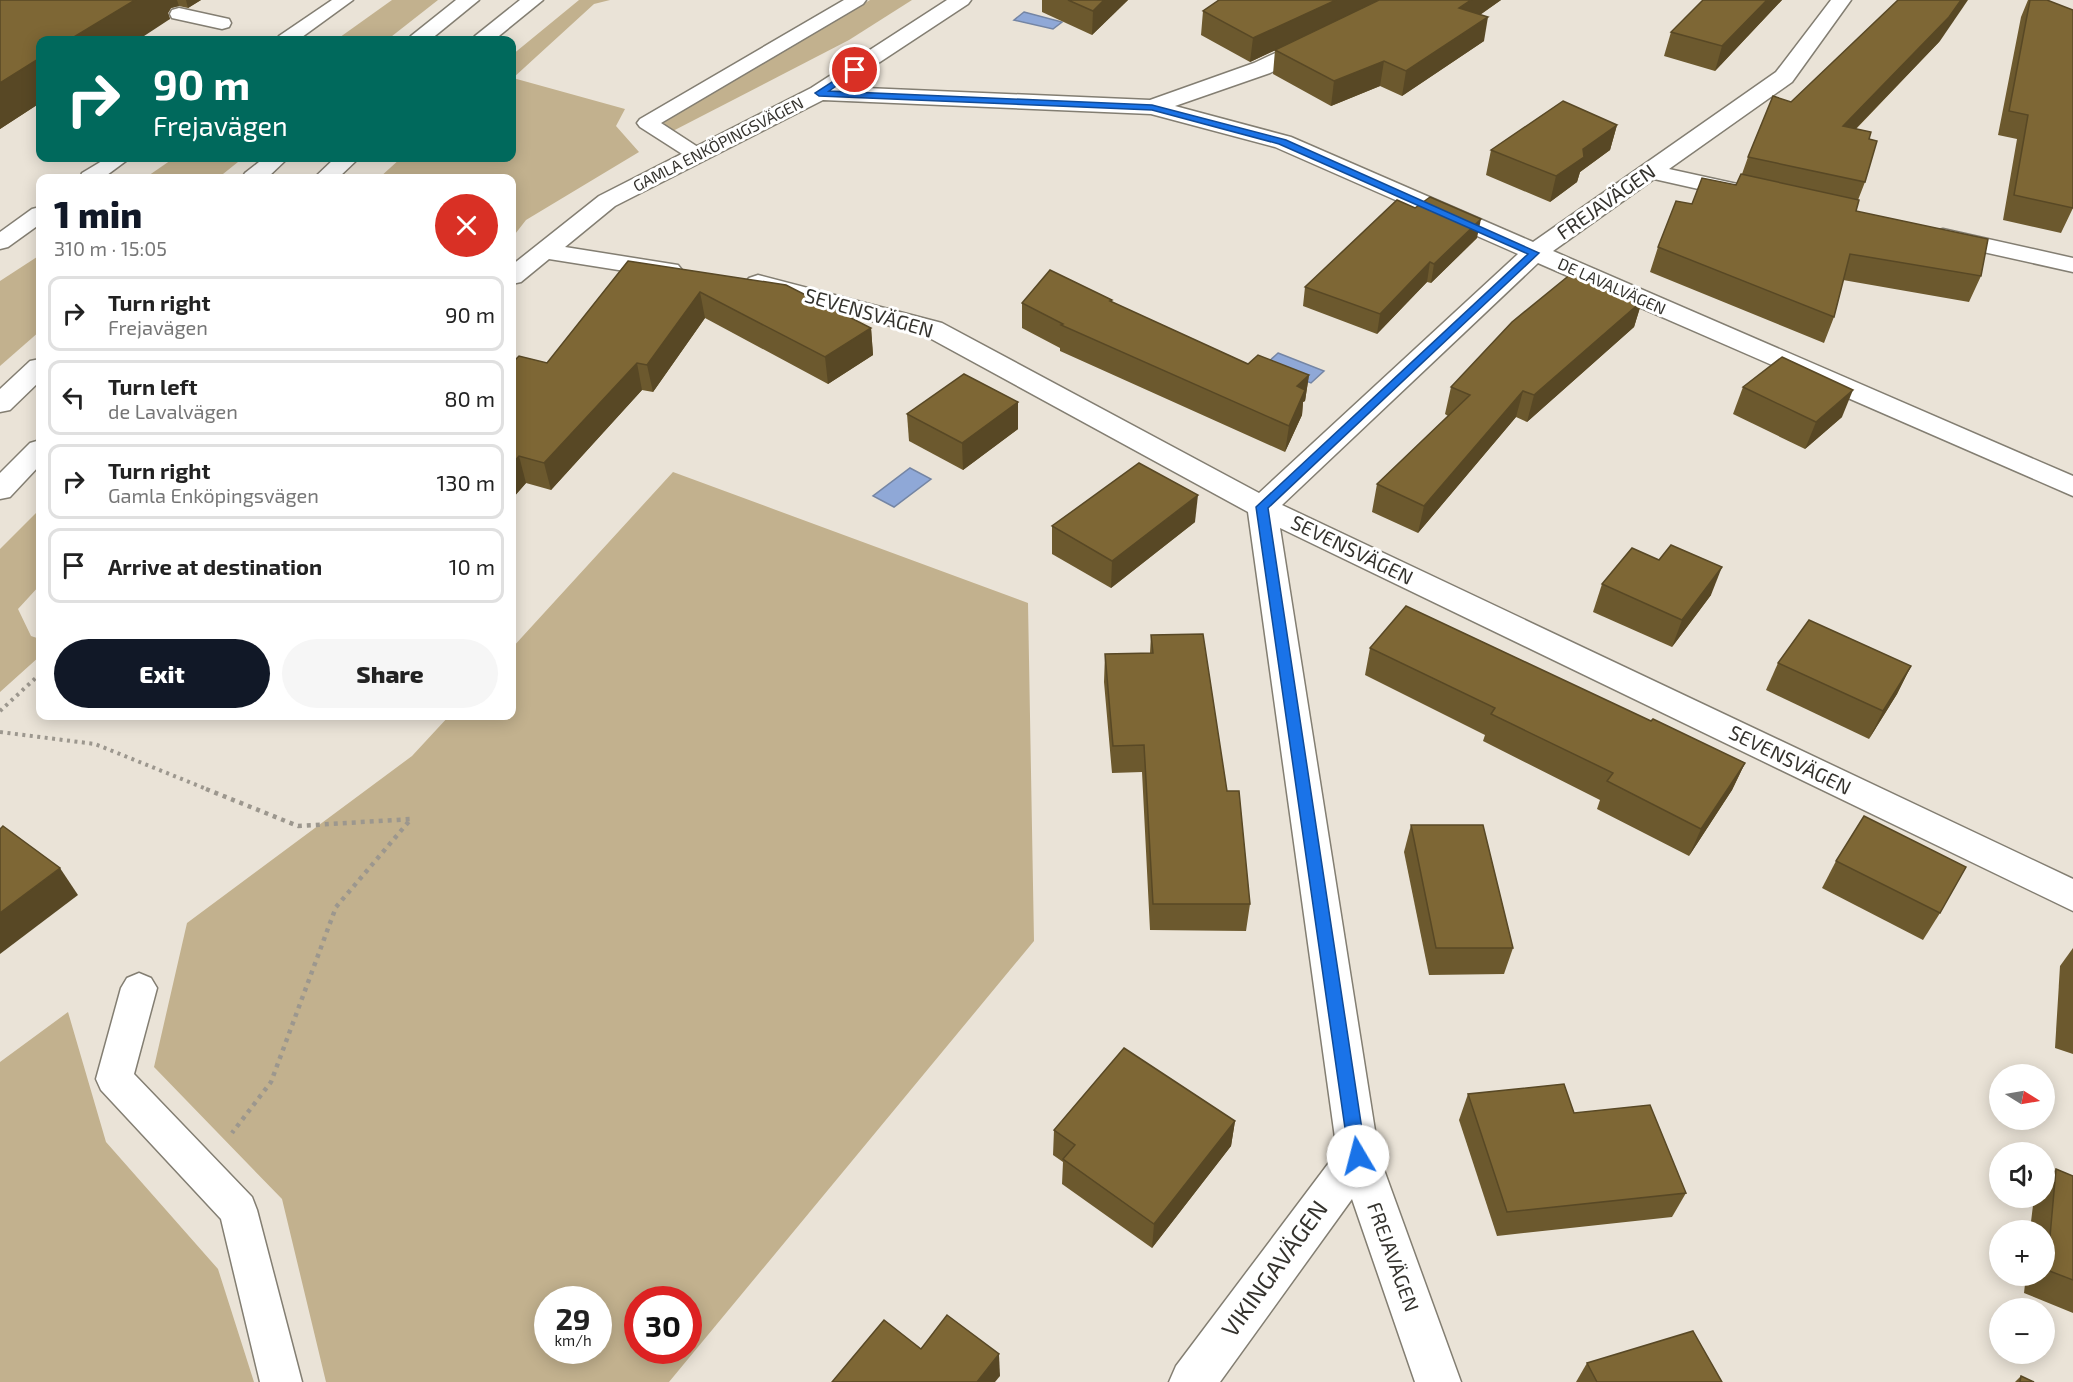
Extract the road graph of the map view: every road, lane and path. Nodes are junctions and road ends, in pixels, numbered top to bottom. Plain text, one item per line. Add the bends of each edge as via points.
1 (344, 0) edge
2 (470, 0) edge
3 (533, 0) edge
4 (857, 0) edge
5 (961, 0) edge
6 (1394, 0) edge
7 (1841, 0) edge
8 (179, 14) dead end
9 (222, 23) dead end
10 (292, 36) edge
11 (423, 36) edge
12 (487, 36) edge
13 (819, 93) junction
14 (1152, 107) junction
15 (696, 155) junction
16 (114, 162) edge
17 (272, 162) edge
18 (343, 162) edge
19 (1648, 171) junction
20 (96, 174) edge
21 (258, 174) edge
22 (330, 174) edge
23 (1763, 196) edge
24 (36, 217) edge
25 (1924, 232) edge
26 (0, 242) edge
27 (543, 251) junction
28 (1534, 253) junction
29 (2073, 265) edge
30 (693, 273) edge
31 (516, 274) edge
32 (739, 280) edge
33 (36, 371) edge
34 (0, 404) edge
35 (36, 453) edge
36 (2073, 487) edge
37 (0, 490) edge
38 (1262, 507) junction
39 (36, 678) edge
40 (0, 711) edge
41 (0, 732) edge
42 (2073, 896) edge
43 (140, 988) dead end
44 (1358, 1156) junction
45 (202, 1172) junction
46 (282, 1382) edge
47 (1192, 1382) edge
48 (1438, 1382) edge

1 - 10 lane
2 - 11 street
3 - 12 street
4 - 15 lane via 647,123
5 - 13 street, GAMLA ENKÖPINGSVÄGEN
6 - 14 street via 1381,11 1262,68
7 - 19 street, FREJAVÄGEN via 1784,77
8 - 9 lane
13 - 14 street, DE LAVALVÄGEN
13 - 15 street, GAMLA ENKÖPINGSVÄGEN
14 - 28 street, DE LAVALVÄGEN via 1283,142
15 - 27 street, GAMLA ENKÖPINGSVÄGEN via 607,201
16 - 20 lane
17 - 21 street
18 - 22 street
19 - 23 street
19 - 28 street, FREJAVÄGEN
24 - 26 lane
25 - 29 street
27 - 30 street
27 - 31 street, GAMLA ENKÖPINGSVÄGEN
28 - 36 street, DE LAVALVÄGEN
28 - 38 street, FREJAVÄGEN
32 - 38 street, SEVENSVÄGEN via 933,329
33 - 34 street
35 - 37 street
38 - 42 street, SEVENSVÄGEN
38 - 44 street, FREJAVÄGEN
39 - 40 path
41 - 45 path via 95,744 298,826 411,819 336,907 271,1082
43 - 45 lane via 114,1079
44 - 47 street, VIKINGAVÄGEN
44 - 48 street, FREJAVÄGEN
45 - 46 lane via 238,1210

